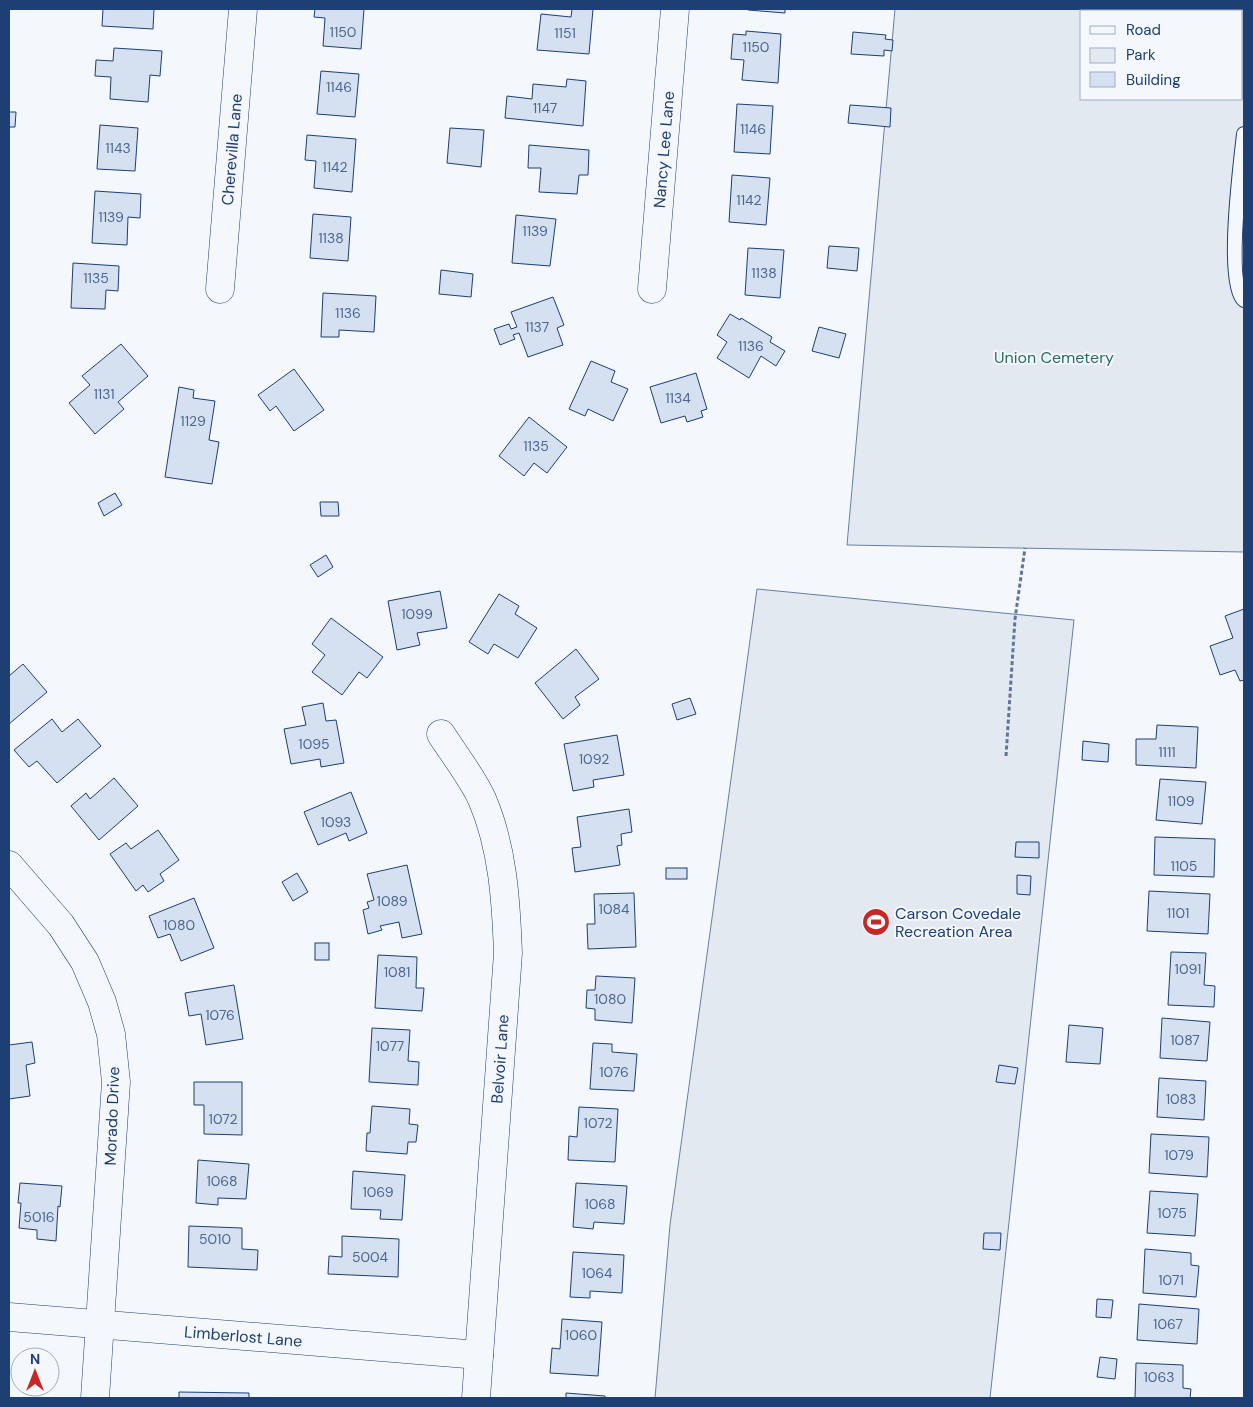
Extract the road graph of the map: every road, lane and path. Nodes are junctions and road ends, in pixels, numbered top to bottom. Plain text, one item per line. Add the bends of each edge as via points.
1 (243, 9) edge
2 (675, 9) edge
3 (1244, 134) edge
4 (1240, 209) edge
5 (220, 289) dead end
6 (652, 289) dead end
7 (1244, 300) edge
8 (1025, 548) dead end
9 (442, 734) dead end
10 (1006, 756) dead end
11 (9, 865) edge
12 (9, 1317) edge
13 (100, 1324) junction
14 (479, 1355) junction
15 (95, 1398) edge
16 (476, 1398) edge

1 - 5 street, Cherevilla Lane
2 - 6 street, Nancy Lee Lane
3 - 4 lane
4 - 7 lane via 1236,275 1240,296
8 - 10 path via 1015,619
9 - 14 street, Belvoir Lane via 482,798 497,845 505,892 508,953
11 - 13 street, Morado Drive via 61,925 85,962 111,1034 116,1082
12 - 13 street, Limberlost Lane
13 - 14 street, Limberlost Lane
13 - 15 street, Morado Drive
14 - 16 street, Belvoir Lane

